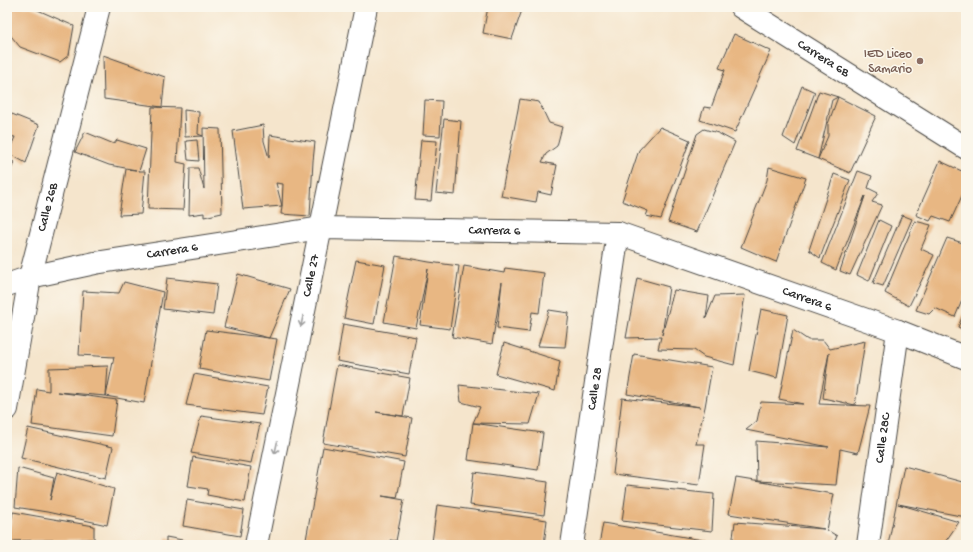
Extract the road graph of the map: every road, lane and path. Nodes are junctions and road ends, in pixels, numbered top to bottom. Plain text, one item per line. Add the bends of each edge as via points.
1 (99, 7) edge
2 (366, 7) edge
3 (741, 7) edge
4 (966, 148) edge
5 (321, 228) junction
6 (618, 233) junction
7 (30, 277) junction
8 (7, 285) edge
9 (898, 331) junction
10 (966, 358) edge
11 (7, 409) edge
12 (256, 545) edge
13 (572, 545) edge
14 (868, 545) edge

1 - 7 street, Calle 26B
2 - 5 street, Calle 27
3 - 4 street, Carrera 6B
5 - 6 street, Carrera 6
5 - 7 street, Carrera 6 via 95,263
5 -> 12 street, Calle 27
6 - 9 street, Carrera 6
6 - 13 street, Calle 28
7 - 8 street, Carrera 6
7 - 11 street, Calle 26B
9 - 10 street, Carrera 6
9 - 14 street, Calle 28C

